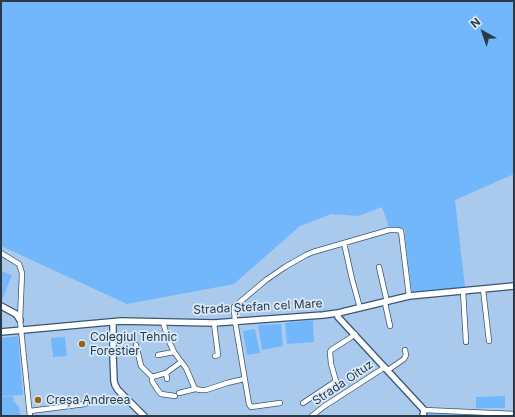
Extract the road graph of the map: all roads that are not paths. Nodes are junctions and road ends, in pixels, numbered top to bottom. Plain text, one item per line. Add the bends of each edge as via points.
1 (344, 243) junction
2 (1, 253) edge
3 (379, 267) dead end
4 (514, 286) edge
5 (483, 289) junction
6 (464, 291) junction
7 (409, 296) junction
8 (386, 302) junction
9 (1, 306) edge
10 (360, 308) junction
11 (338, 313) junction
12 (20, 320) junction
13 (235, 321) junction
14 (113, 322) junction
15 (163, 322) junction
16 (214, 322) junction
17 (390, 326) dead end
18 (22, 330) junction
19 (1, 332) edge
20 (354, 334) junction
21 (489, 341) dead end
22 (466, 342) dead end
23 (136, 345) dead end
24 (405, 350) dead end
25 (174, 352) junction
26 (158, 355) dead end
27 (215, 356) dead end
28 (182, 362) junction
29 (386, 368) junction
30 (166, 372) junction
31 (152, 377) junction
32 (167, 379) dead end
33 (244, 379) junction
34 (195, 389) junction
35 (280, 403) dead end
36 (303, 403) dead end
37 (86, 404) dead end
38 (424, 410) junction
39 (30, 413) edge
40 (514, 414) edge
41 (144, 416) edge
42 (312, 416) edge
43 (423, 416) edge

1 - 7 street via 389,230 401,231
1 - 10 street
1 - 13 street via 306,255 266,280 234,307
2 - 12 street via 19,264 22,273
3 - 8 street
4 - 5 street, Strada Ștefan cel Mare
5 - 6 street, Strada Ștefan cel Mare
5 - 21 street
6 - 7 street, Strada Ștefan cel Mare
6 - 22 street
7 - 8 street, Strada Ștefan cel Mare
8 - 10 street, Strada Ștefan cel Mare
8 - 17 street
9 - 12 street via 16,314
10 - 11 street, Strada Ștefan cel Mare
11 - 13 street, Strada Ștefan cel Mare
11 - 20 street via 338,317
12 - 18 street
13 - 16 street, Strada Ștefan cel Mare
13 - 33 street
14 - 15 street, Strada Ștefan cel Mare
14 - 18 street, Strada Ștefan cel Mare
14 - 41 street via 115,385
15 - 16 street, Strada Ștefan cel Mare
15 - 25 street
16 - 27 street via 218,355
18 - 19 street, Strada Ștefan cel Mare
18 - 39 street
20 - 29 street
20 - 36 street via 330,352 336,381
23 - 31 street via 141,366
24 - 29 street, Strada Oituz via 404,359
25 - 26 street
25 - 28 street
28 - 30 street
28 - 34 street
29 - 38 street
29 - 42 street, Strada Oituz
30 - 31 street
30 - 32 street
31 - 34 street via 152,381 162,394 177,395
33 - 34 street via 206,390
33 - 35 street via 251,407
37 - 39 street
38 - 40 street
38 - 43 street

